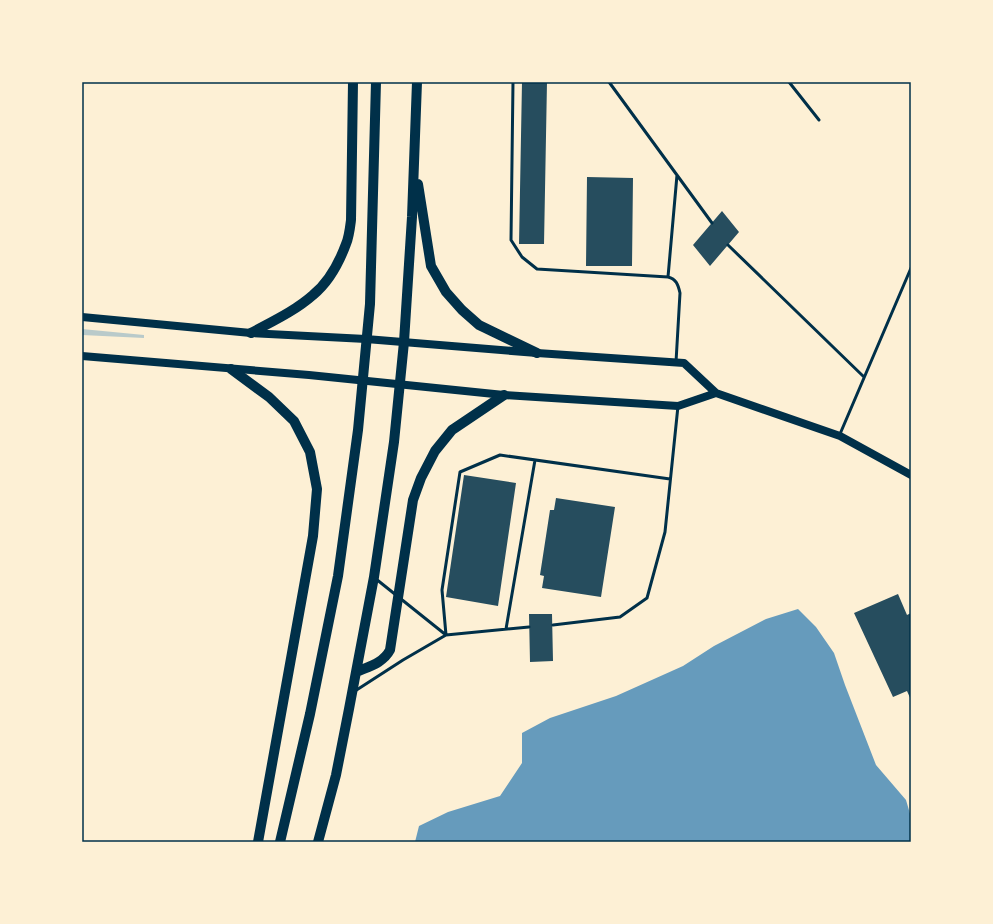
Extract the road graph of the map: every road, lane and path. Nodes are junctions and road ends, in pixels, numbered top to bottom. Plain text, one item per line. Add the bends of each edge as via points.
1 (353, 82) edge
2 (376, 82) edge
3 (417, 82) edge
4 (513, 82) edge
5 (610, 82) edge
6 (789, 82) edge
7 (819, 120) dead end
8 (415, 163) junction
9 (677, 175) junction
10 (712, 223) dead end
11 (728, 245) dead end
12 (911, 268) edge
13 (668, 277) junction
14 (82, 317) edge
15 (251, 333) junction
16 (366, 339) junction
17 (404, 342) junction
18 (537, 353) junction
19 (82, 356) edge
20 (676, 362) junction
21 (231, 369) junction
22 (864, 377) junction
23 (362, 381) junction
24 (401, 384) junction
25 (716, 393) junction
26 (504, 395) junction
27 (678, 406) junction
28 (840, 436) junction
29 (535, 460) junction
30 (911, 475) edge
31 (670, 479) junction
32 (374, 577) junction
33 (399, 598) junction
34 (552, 625) dead end
35 (529, 626) dead end
36 (506, 629) junction
37 (446, 635) junction
38 (356, 672) junction
39 (352, 693) junction
40 (258, 842) edge
41 (280, 842) edge
42 (318, 842) edge

1 - 15 main road via 351,220 347,243 339,262 313,296
2 - 16 main road via 370,304
3 - 8 main road
4 - 13 lane via 511,240 522,257 537,269
5 - 9 lane
6 - 7 lane
8 - 17 main road
8 - 18 main road via 431,266 446,292 479,325
9 - 10 lane
9 - 13 lane
11 - 22 lane
12 - 22 lane
13 - 20 lane via 678,284 680,293
14 - 15 main road
15 - 16 main road
16 - 17 main road
16 - 23 main road
17 - 18 main road
17 - 24 main road
18 - 20 main road
19 - 21 main road
20 - 25 main road via 684,363
21 - 23 main road
21 - 40 main road via 269,397 294,421 310,452 317,489 313,536
22 - 28 lane
23 - 24 main road
23 - 41 main road via 358,430 338,576 310,714
24 - 26 main road
24 - 32 main road
25 - 27 main road
25 - 28 main road
26 - 27 main road
26 - 33 main road via 452,430 435,451 421,478 414,500
27 - 31 lane
28 - 30 main road
29 - 31 lane
29 - 36 lane
29 - 37 lane via 500,455 460,472 442,590
31 - 34 lane via 665,532 647,598 620,617
32 - 33 lane
32 - 38 main road
33 - 37 lane
33 - 38 main road via 390,650 386,657
35 - 36 lane
36 - 37 lane
37 - 39 lane
38 - 39 main road
39 - 42 main road via 336,775

